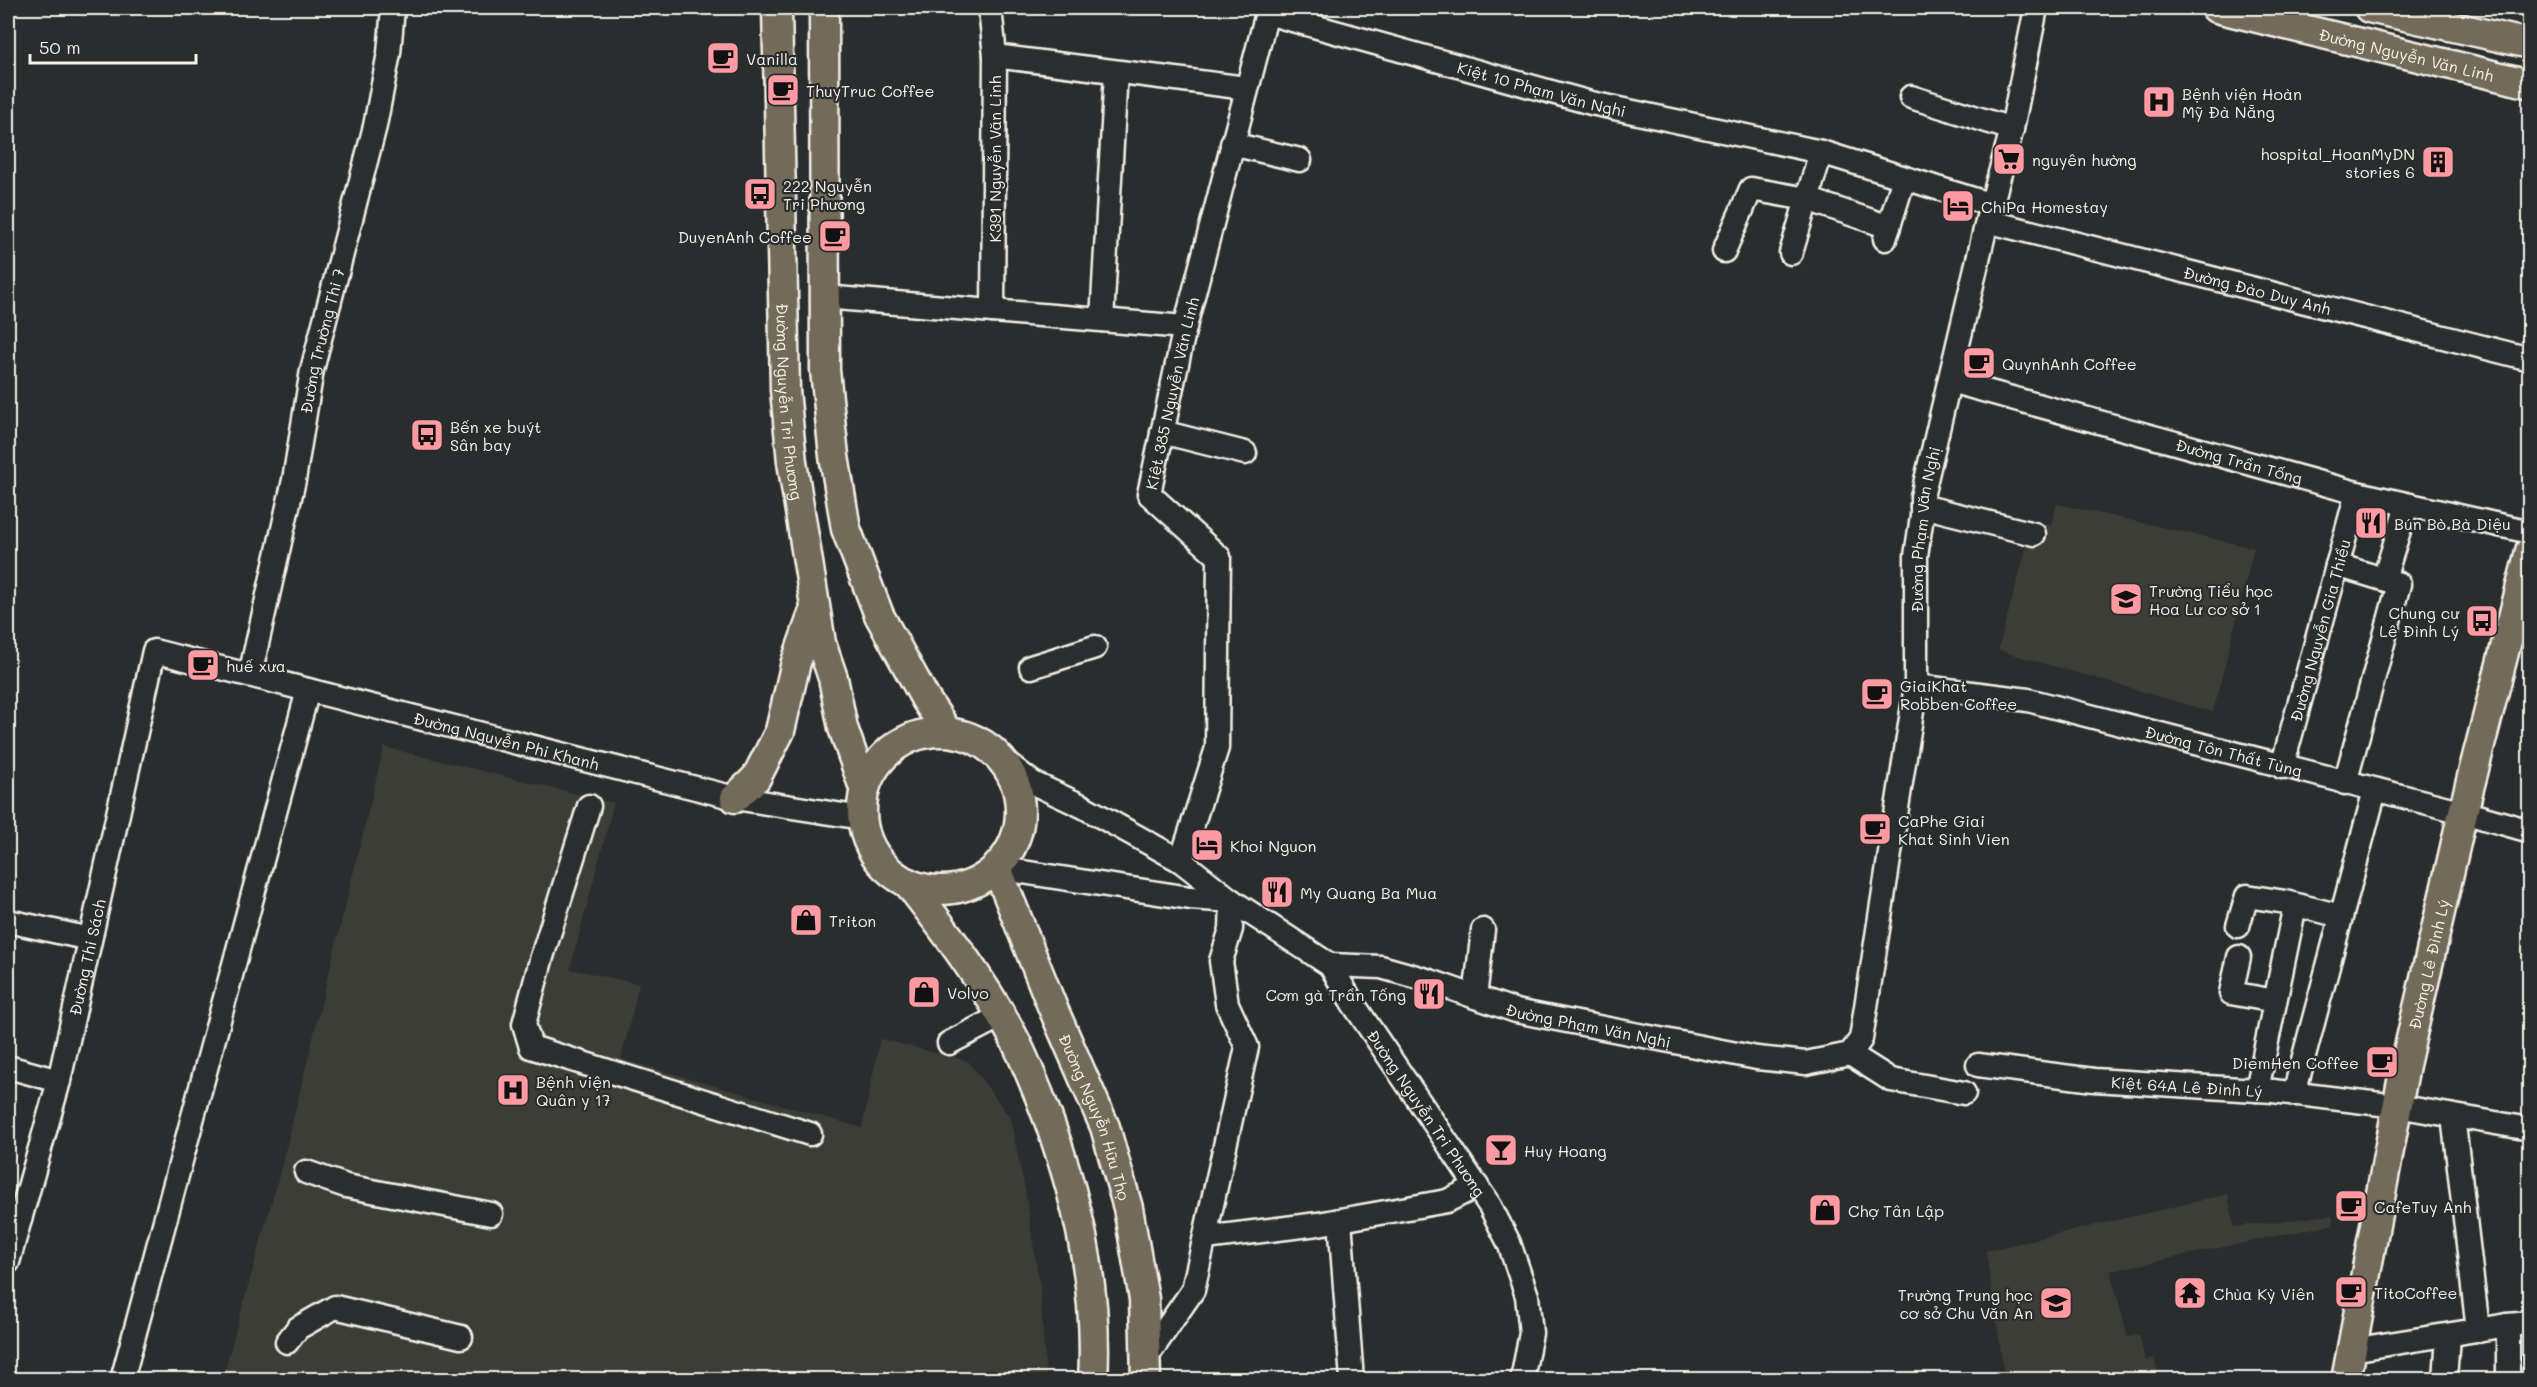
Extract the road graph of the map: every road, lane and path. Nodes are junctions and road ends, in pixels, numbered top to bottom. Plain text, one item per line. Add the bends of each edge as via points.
1 (393, 8) edge
2 (777, 8) edge
3 (824, 8) edge
4 (990, 8) edge
5 (2036, 8) edge
6 (2216, 8) edge
7 (2369, 8) edge
8 (1265, 10) edge
9 (2529, 44) edge
10 (995, 56) junction
11 (1116, 72) junction
12 (2529, 84) edge
13 (1246, 88) junction
14 (1911, 97) dead end
15 (2012, 129) junction
16 (1232, 144) junction
17 (1821, 152) junction
18 (1300, 160) dead end
19 (1904, 178) junction
20 (1807, 199) junction
21 (1989, 213) junction
22 (1724, 251) dead end
23 (1791, 253) dead end
24 (824, 297) junction
25 (993, 311) junction
26 (1102, 320) junction
27 (1185, 327) junction
28 (2529, 359) edge
29 (1950, 381) junction
30 (1162, 432) junction
31 (1245, 453) dead end
32 (2357, 493) junction
33 (2407, 505) junction
34 (1922, 506) junction
35 (2529, 532) edge
36 (2034, 534) dead end
37 (2529, 551) edge
38 (2337, 565) junction
39 (2384, 579) junction
40 (815, 606) junction
41 (1095, 647) dead end
42 (153, 651) joint
43 (1031, 667) dead end
44 (250, 675) junction
45 (1916, 686) junction
46 (308, 690) junction
47 (947, 731) junction
48 (1003, 760) junction
49 (2282, 767) junction
50 (2345, 783) junction
51 (864, 788) junction
52 (2375, 790) junction
53 (735, 798) junction
54 (589, 806) dead end
55 (2463, 812) junction
56 (862, 818) junction
57 (2529, 831) edge
58 (1181, 861) junction
59 (997, 868) junction
60 (908, 883) junction
61 (1232, 901) junction
62 (2295, 904) junction
63 (2341, 916) junction
64 (8, 921) edge
65 (2238, 926) dead end
66 (1483, 930) dead end
67 (90, 939) junction
68 (2239, 957) dead end
69 (1330, 965) junction
70 (1475, 997) junction
71 (2275, 1001) junction
72 (1001, 1016) junction
73 (949, 1044) dead end
74 (1850, 1054) junction
75 (1978, 1065) dead end
76 (8, 1067) edge
77 (59, 1081) junction
78 (2258, 1090) junction
79 (1964, 1093) dead end
80 (2294, 1094) junction
81 (2397, 1106) junction
82 (2454, 1116) junction
83 (2529, 1129) edge
84 (810, 1134) dead end
85 (306, 1172) dead end
86 (1477, 1186) junction
87 (491, 1214) dead end
88 (1340, 1220) junction
89 (1205, 1238) junction
90 (8, 1262) edge
91 (2519, 1324) edge
92 (2478, 1330) junction
93 (2448, 1335) junction
94 (461, 1337) dead end
95 (287, 1342) dead end
96 (2351, 1350) junction
97 (1146, 1369) edge
98 (122, 1380) edge
99 (1093, 1380) edge
100 (1352, 1380) edge
101 (1522, 1380) edge
102 (2346, 1380) edge
103 (2445, 1380) edge
104 (2508, 1380) edge

1 - 44 street, Đường Trường Thi 7 via 375,126 312,370 294,480
2 - 40 main road, Đường Nguyễn Tri Phương via 785,390
3 - 24 main road
4 - 10 street, K391 Nguyễn Văn Linh
5 - 15 street, Đường Phạm Văn Nghị
6 - 12 main road, Đường Nguyễn Văn Linh
7 - 9 main road
8 - 13 street, Kiệt 385 Nguyễn Văn Linh
8 - 17 street, Kiệt 10 Phạm Văn Nghi via 1591,103
10 - 11 street
10 - 25 street, K391 Nguyễn Văn Linh
11 - 13 street
11 - 26 street
13 - 16 street, Kiệt 385 Nguyễn Văn Linh
14 - 15 street
15 - 21 street, Đường Phạm Văn Nghị
16 - 18 street
16 - 27 street, Kiệt 385 Nguyễn Văn Linh
17 - 19 street, Kiệt 10 Phạm Văn Nghi
17 - 20 street
19 - 20 street via 1886,234
19 - 21 street, Kiệt 10 Phạm Văn Nghi
20 - 22 street via 1750,189
20 - 23 street
21 - 28 street, Đường Đào Duy Anh
21 - 29 street, Đường Phạm Văn Nghị
24 - 25 street
24 - 47 main road via 825,370 846,529 879,615
25 - 26 street
26 - 27 street
27 - 30 street, Kiệt 385 Nguyễn Văn Linh
29 - 32 street, Đường Trần Tống
29 - 34 street, Đường Phạm Văn Nghị
30 - 31 street
30 - 58 street, Kiệt 385 Nguyễn Văn Linh via 1149,494 1219,557 1217,748
32 - 33 street, Đường Trần Tống
32 - 38 street, Đường Nguyễn Gia Thiều
33 - 35 street, Đường Trần Tống
33 - 39 street
34 - 36 street
34 - 45 street, Đường Phạm Văn Nghị via 1916,556
37 - 55 main road, Đường Lê Đình Lý
38 - 39 street
38 - 49 street, Đường Nguyễn Gia Thiều
39 - 50 street via 2399,584
40 - 51 main road, Đường Nguyễn Tri Phương via 843,728
40 - 53 main road via 796,662 780,731 756,778
41 - 43 street
42 - 44 street, Đường Nguyễn Phi Khanh
42 - 67 street, Đường Thi Sách
44 - 46 street, Đường Nguyễn Phi Khanh
45 - 49 street, Đường Tôn Thất Tùng via 2028,700
45 - 74 street, Đường Phạm Văn Nghị via 1868,1001 1861,1039
46 - 53 street, Đường Nguyễn Phi Khanh
46 - 98 street
47 - 48 main road via 968,736
47 - 51 main road via 929,732 895,745 882,757
48 - 58 street, Đường Nguyễn Tri Phương via 1033,783
48 - 59 main road via 1020,800 1020,823 1014,844
49 - 50 street, Đường Tôn Thất Tùng
50 - 52 street, Đường Tôn Thất Tùng
51 - 56 main road
52 - 55 street, Đường Tôn Thất Tùng
52 - 63 street
53 - 56 street, Đường Nguyễn Phi Khanh
54 - 84 street via 524,1024 531,1047
55 - 57 street, Đường Tôn Thất Tùng
55 - 81 main road, Đường Lê Đình Lý
56 - 60 main road via 866,838 876,856 890,872
58 - 61 street, Đường Nguyễn Tri Phương
59 - 60 main road via 978,882 955,889 932,890
59 - 61 street, Đường Nguyễn Tri Phương
59 - 97 main road, Đường Nguyễn Hữu Thọ via 1105,1127 1128,1208 1143,1299
60 - 72 main road via 945,930
61 - 69 street, Đường Nguyễn Tri Phương
61 - 89 street via 1231,928 1221,961 1227,1004 1247,1047
62 - 63 street
62 - 65 street via 2247,896
62 - 71 street
63 - 80 street
64 - 67 street
66 - 70 street
67 - 77 street, Đường Thi Sách
68 - 71 street via 2231,993
69 - 70 street, Đường Phạm Văn Nghị via 1381,967
69 - 86 street, Đường Nguyễn Tri Phương
70 - 74 street, Đường Phạm Văn Nghị via 1516,1011 1757,1058 1806,1063
71 - 78 street
72 - 73 street
72 - 99 main road via 1059,1145 1078,1209 1091,1308
74 - 79 street via 1891,1080
75 - 78 street, Kiệt 64A Lê Đình Lý via 2094,1080
76 - 77 street
77 - 90 street, Đường Thi Sách
78 - 80 street, Kiệt 64A Lê Đình Lý
80 - 81 street, Kiệt 64A Lê Đình Lý
81 - 82 street, Kiệt 64A Lê Đình Lý
81 - 96 main road, Đường Lê Đình Lý
82 - 83 street, Kiệt 64A Lê Đình Lý
82 - 92 street
85 - 87 street via 346,1186
86 - 88 street via 1448,1201
86 - 101 street, Đường Nguyễn Tri Phương via 1509,1243 1527,1296 1531,1333
88 - 89 street
88 - 100 street
89 - 97 street via 1192,1290
91 - 92 street
91 - 104 street
92 - 93 street
93 - 96 street
93 - 103 street
94 - 95 street via 335,1307 298,1328
96 - 102 main road, Đường Lê Đình Lý

